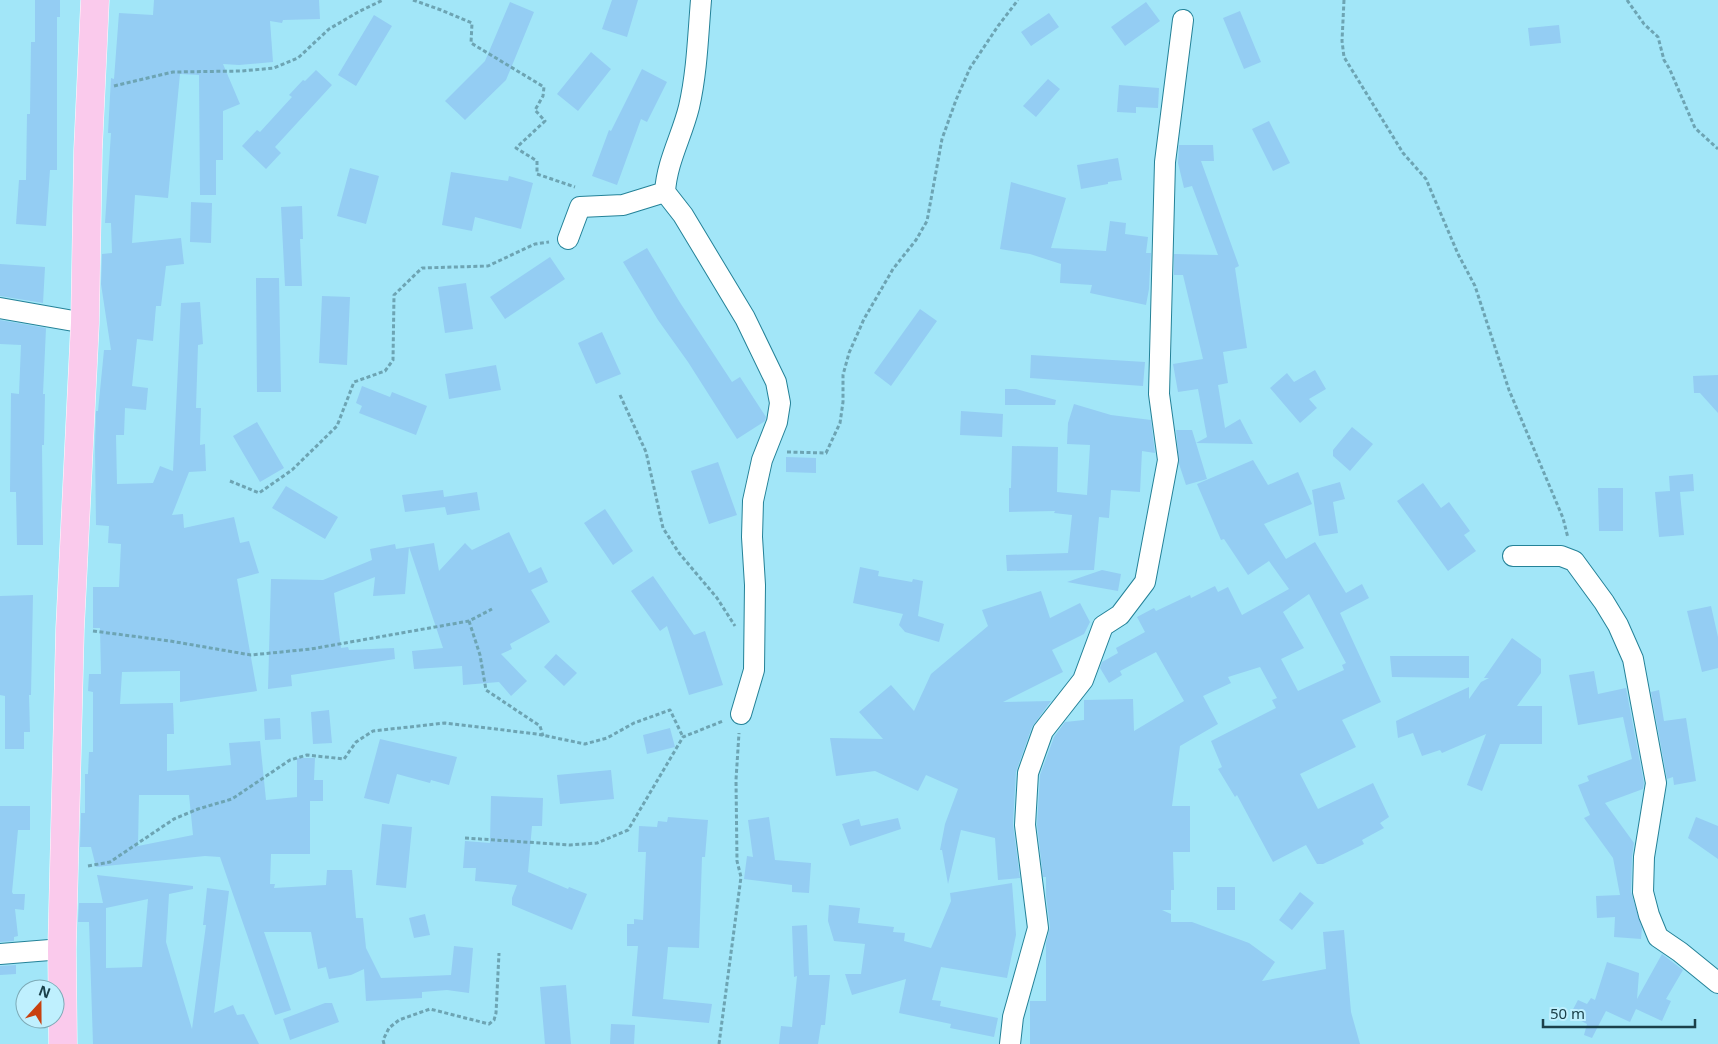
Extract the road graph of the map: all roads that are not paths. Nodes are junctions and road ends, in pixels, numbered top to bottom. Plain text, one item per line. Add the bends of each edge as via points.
1 (95, 0) edge
2 (701, 0) edge
3 (1183, 20) dead end
4 (665, 192) junction
5 (568, 239) road end
6 (0, 308) edge
7 (85, 323) junction
8 (1514, 556) dead end
9 (741, 714) road end
10 (62, 949) junction
11 (0, 954) edge
12 (1718, 982) edge
13 (64, 1044) edge
14 (1010, 1044) edge

1 - 7 main road
2 - 4 street via 688,108 666,176
3 - 14 street via 1165,162 1159,394 1168,460 1145,582 1120,615 1103,626 1084,680 1044,731 1028,773 1025,825 1038,928
4 - 5 street via 623,205 580,207
4 - 9 street via 683,215 745,318 776,382 780,403 753,500 754,670
6 - 7 street
7 - 10 main road via 70,629
8 - 12 street via 1561,556 1574,561 1618,625 1633,659 1656,783 1644,857 1643,892 1649,915 1658,937
10 - 11 street
10 - 13 main road

